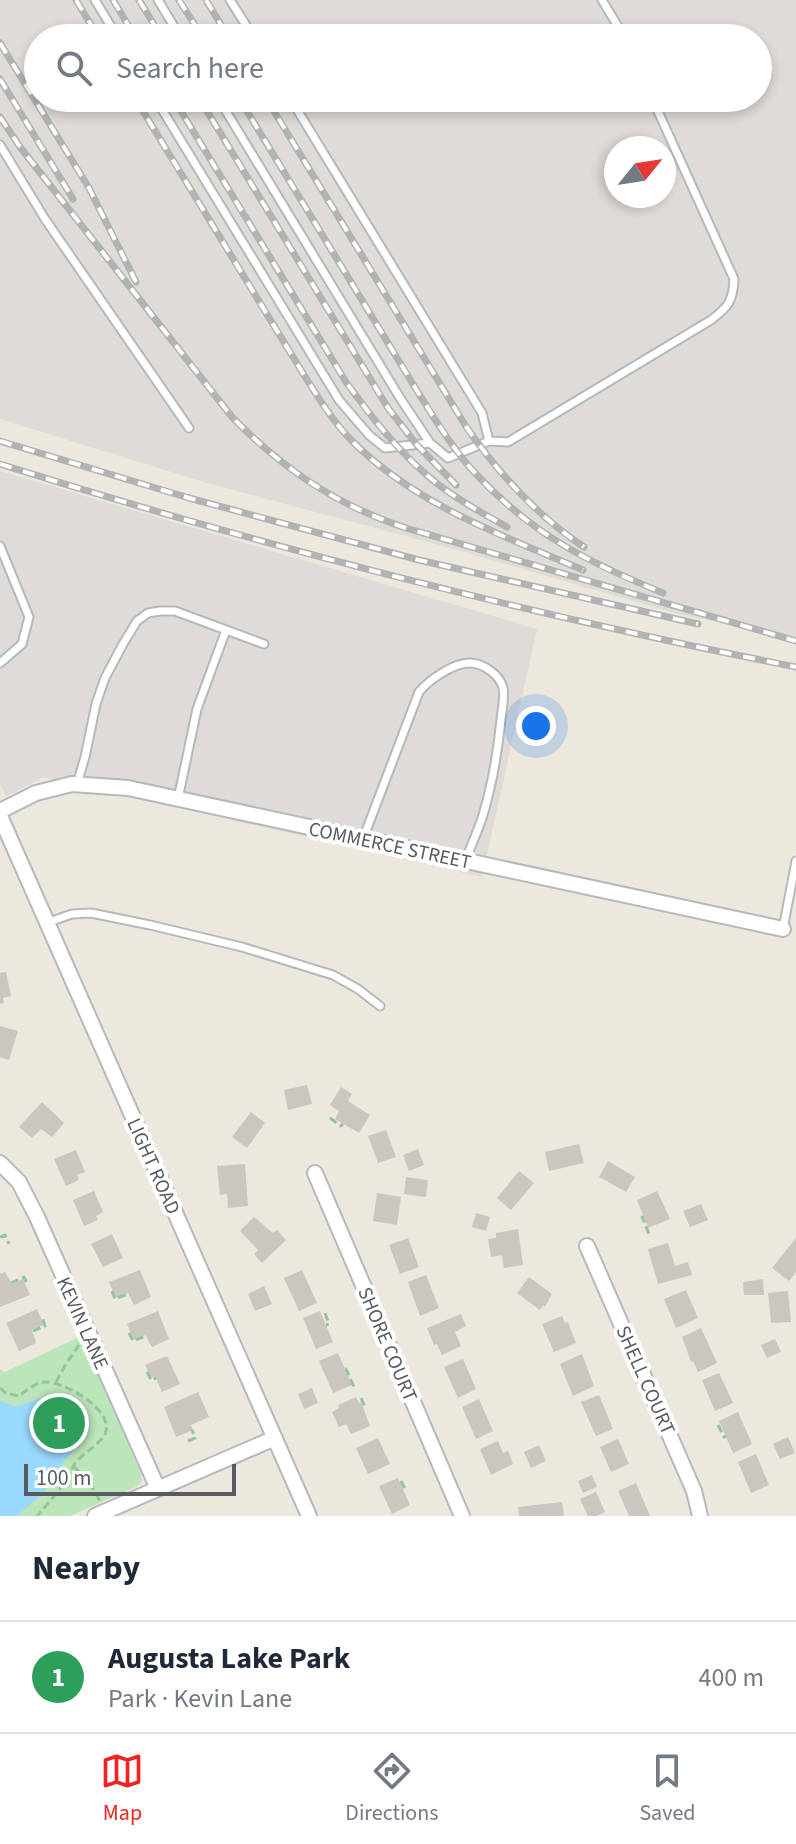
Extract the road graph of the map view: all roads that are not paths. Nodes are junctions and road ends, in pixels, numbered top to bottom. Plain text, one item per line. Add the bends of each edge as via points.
1 (95, 0) edge
2 (158, 0) edge
3 (230, 0) edge
4 (602, 0) edge
5 (110, 24) edge
6 (173, 24) edge
7 (245, 24) edge
8 (617, 24) edge
9 (164, 112) edge
10 (226, 112) edge
11 (299, 112) edge
12 (658, 112) edge
13 (0, 145) edge
14 (189, 428) dead end
15 (489, 441) junction
16 (430, 443) junction
17 (0, 546) edge
18 (226, 630) junction
19 (264, 644) dead end
20 (0, 663) edge
21 (77, 784) junction
22 (178, 799) junction
23 (0, 814) edge
24 (363, 839) junction
25 (465, 861) junction
26 (796, 861) edge
27 (46, 923) junction
28 (783, 929) joint
29 (380, 1006) dead end
30 (0, 1163) edge
31 (315, 1173) dead end
32 (587, 1246) dead end
33 (275, 1438) junction
34 (158, 1489) junction
35 (98, 1509) edge
36 (309, 1516) edge
37 (462, 1516) edge
38 (700, 1516) edge

1 - 5 lane
2 - 6 lane
3 - 7 lane
4 - 8 lane
9 - 16 lane via 339,400 385,448
10 - 16 lane
11 - 15 lane via 482,413
12 - 15 lane via 734,279 726,309 508,442
13 - 14 lane
15 - 16 lane via 448,458
17 - 20 lane via 29,617 22,644
18 - 19 lane
18 - 21 lane via 175,611 148,613 137,621 105,678
18 - 22 lane via 197,709
21 - 22 street, COMMERCE STREET
21 - 23 street, COMMERCE STREET via 36,793
22 - 24 street, COMMERCE STREET
23 - 27 street, LIGHT ROAD
24 - 25 street, COMMERCE STREET
24 - 25 lane via 419,692 432,678 469,662 497,676 503,697 483,815
25 - 28 street, COMMERCE STREET
26 - 28 lane
27 - 29 lane via 91,913 242,947 333,975
27 - 33 street, LIGHT ROAD
30 - 34 street, KEVIN LANE via 19,1182 37,1217
31 - 37 street, SHORE COURT
32 - 38 street, SHELL COURT via 694,1491
33 - 34 street
33 - 36 street, LIGHT ROAD
34 - 35 street

